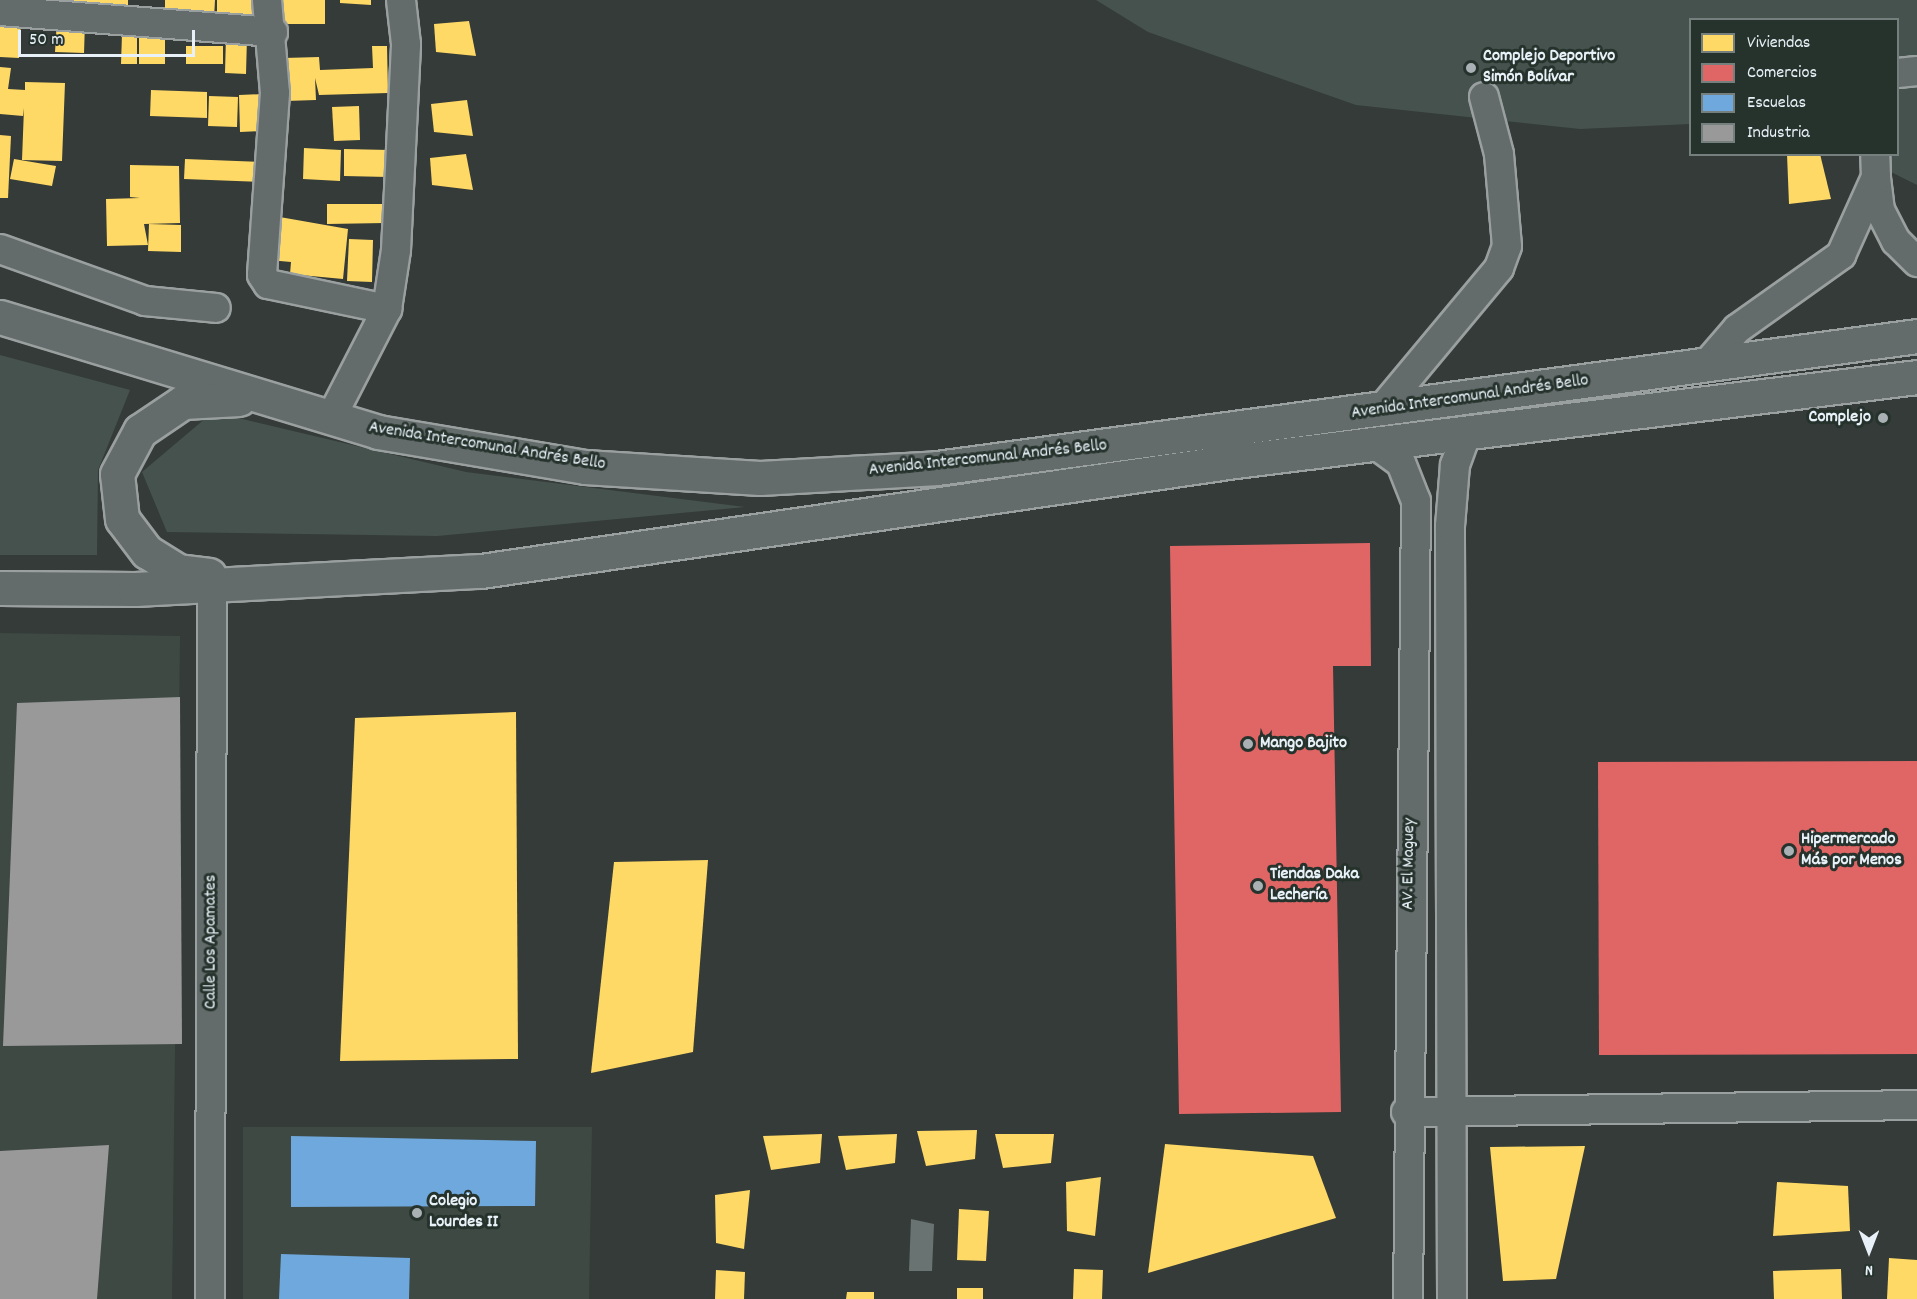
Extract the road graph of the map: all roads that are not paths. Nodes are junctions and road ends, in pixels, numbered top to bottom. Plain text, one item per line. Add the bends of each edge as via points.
1 (267, 0) edge
2 (401, 0) edge
3 (0, 11) edge
4 (273, 32) junction
5 (1917, 71) edge
6 (1899, 74) edge
7 (1484, 97) dead end
8 (1875, 166) edge
9 (0, 249) edge
10 (1917, 262) edge
11 (216, 308) dead end
12 (387, 309) junction
13 (0, 317) edge
14 (1917, 336) edge
15 (1706, 365) junction
16 (1917, 377) edge
17 (274, 400) junction
18 (1380, 411) junction
19 (331, 418) junction
20 (1467, 432) junction
21 (1376, 445) junction
22 (274, 582) junction
23 (212, 585) junction
24 (0, 588) edge
25 (1917, 1106) edge
26 (1450, 1111) junction
27 (1406, 1112) junction
28 (210, 1299) edge
29 (1408, 1299) edge
30 (1452, 1299) edge

1 - 4 street
2 - 12 street via 406,44 403,113 396,250
3 - 4 street
4 - 12 street via 275,93 262,275 268,284
5 - 6 street
7 - 18 street via 1499,154 1507,246 1499,268
8 - 10 street via 1880,210 1896,241
8 - 15 street via 1841,255 1737,329
9 - 11 street via 145,302
12 - 19 street
13 - 17 main road, Avenida Intercomunal Andrés Bello
14 - 15 main road, Avenida Intercomunal Andrés Bello
15 - 18 main road, Avenida Intercomunal Andrés Bello
16 - 20 main road, Avenida Intercomunal Andrés Bello
17 - 19 main road, Avenida Intercomunal Andrés Bello
17 - 22 main road via 183,402 140,431 117,474 122,519 147,552 178,571
18 - 19 main road, Avenida Intercomunal Andrés Bello via 937,468 760,478 585,467 378,432
20 - 21 main road, Avenida Intercomunal Andrés Bello
20 - 26 street via 1455,465 1450,525
21 - 22 main road, Avenida Intercomunal Andrés Bello via 481,571
21 - 27 street, AV. El Maguey via 1401,463 1416,501
22 - 23 main road, Avenida Intercomunal Andrés Bello
23 - 24 main road, Avenida Intercomunal Andrés Bello
23 - 28 street, Calle Los Apamates
25 - 26 street via 1763,1116
26 - 27 street
26 - 30 street
27 - 29 street, AV. El Maguey

